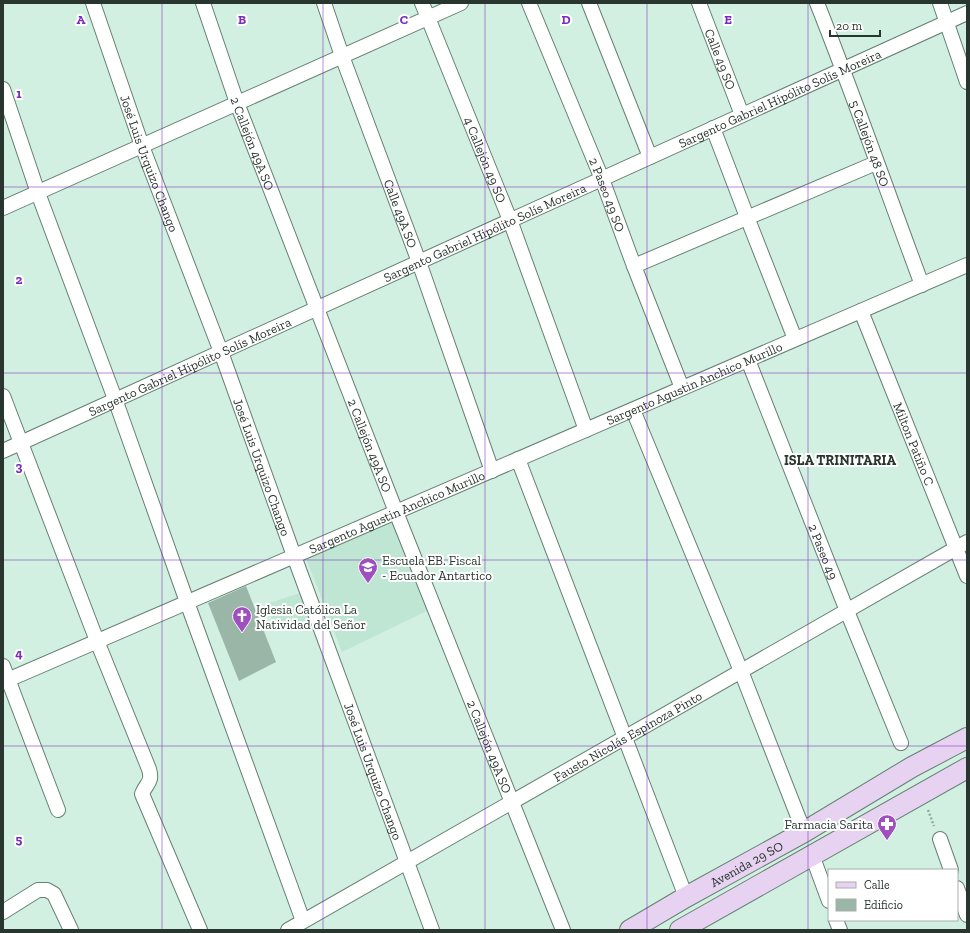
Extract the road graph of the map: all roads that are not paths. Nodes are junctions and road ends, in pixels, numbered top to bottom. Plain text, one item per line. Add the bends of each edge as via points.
1 (93, 3) edge
2 (203, 3) edge
3 (324, 3) edge
4 (422, 3) edge
5 (461, 3) edge
6 (529, 3) edge
7 (589, 3) edge
8 (698, 3) edge
9 (818, 3) edge
10 (940, 3) edge
11 (967, 13) edge
12 (427, 18) junction
13 (947, 22) junction
14 (342, 56) junction
15 (843, 69) junction
16 (967, 82) edge
17 (3, 89) edge
18 (237, 103) junction
19 (742, 115) junction
20 (713, 128) junction
21 (142, 146) junction
22 (650, 157) junction
23 (876, 163) junction
24 (602, 179) junction
25 (38, 192) junction
26 (3, 208) edge
27 (747, 218) junction
28 (510, 220) junction
29 (419, 262) junction
30 (967, 265) edge
31 (634, 266) junction
32 (922, 285) junction
33 (316, 308) junction
34 (861, 311) junction
35 (795, 339) junction
36 (221, 352) junction
37 (748, 360) junction
38 (682, 388) junction
39 (3, 396) edge
40 (115, 399) junction
41 (633, 410) junction
42 (586, 430) junction
43 (21, 443) junction
44 (3, 451) edge
45 (518, 459) junction
46 (492, 470) junction
47 (396, 512) junction
48 (961, 545) edge
49 (294, 556) junction
50 (967, 576) edge
51 (187, 602) junction
52 (847, 611) junction
53 (97, 641) junction
54 (3, 666) edge
55 (742, 671) junction
56 (5, 681) edge
57 (625, 737) junction
58 (967, 738) edge
59 (901, 743) dead end
60 (967, 768) edge
61 (512, 802) junction
62 (58, 810) dead end
63 (804, 832) junction
64 (940, 839) dead end
65 (812, 855) junction
66 (407, 862) junction
67 (951, 869) edge
68 (958, 891) edge
69 (686, 896) junction
70 (828, 898) edge
71 (3, 911) edge
72 (967, 915) edge
73 (303, 921) junction
74 (71, 930) edge
75 (200, 930) edge
76 (288, 930) edge
77 (432, 930) edge
78 (563, 930) edge
79 (630, 930) edge
80 (680, 930) edge

1 - 21 street, José Luis Urquizo Chango
2 - 18 street, 2 Callejón 49A SO
3 - 14 street, Calle 49A SO
4 - 12 street, 4 Callejón 49 SO
5 - 12 street
6 - 24 street, 2 Paseo 49 SO
7 - 22 street
8 - 19 street, Calle 49 SO
9 - 15 street, 5 Callejón 48 SO
10 - 13 street
11 - 13 street, Sargento Gabriel Hipólito Solís Moreira
12 - 14 street
12 - 28 street, 4 Callejón 49 SO
13 - 15 street, Sargento Gabriel Hipólito Solís Moreira
13 - 16 street
14 - 18 street
14 - 29 street, Calle 49A SO
15 - 19 street, Sargento Gabriel Hipólito Solís Moreira
15 - 23 street, 5 Callejón 48 SO
17 - 25 street
18 - 21 street
18 - 33 street, 2 Callejón 49A SO
19 - 20 street, Sargento Gabriel Hipólito Solís Moreira
20 - 22 street, Sargento Gabriel Hipólito Solís Moreira
20 - 27 street
21 - 25 street
21 - 36 street, José Luis Urquizo Chango
22 - 24 street, Sargento Gabriel Hipólito Solís Moreira
23 - 27 street
23 - 32 street, 5 Callejón 48 SO
24 - 28 street, Sargento Gabriel Hipólito Solís Moreira
24 - 31 street, 2 Paseo 49 SO
25 - 26 street
25 - 40 street
27 - 31 street
27 - 35 street
28 - 29 street, Sargento Gabriel Hipólito Solís Moreira
28 - 42 street, 4 Callejón 49 SO
29 - 33 street, Sargento Gabriel Hipólito Solís Moreira
29 - 46 street, Calle 49A SO
30 - 32 street, Sargento Agustin Anchico Murillo
31 - 38 street, 2 Paseo 49 SO
32 - 34 street, Sargento Agustin Anchico Murillo
33 - 36 street, Sargento Gabriel Hipólito Solís Moreira
33 - 47 street, 2 Callejón 49A SO
34 - 35 street, Sargento Agustin Anchico Murillo
34 - 48 street, Milton Patiño C
35 - 37 street, Sargento Agustin Anchico Murillo
36 - 40 street, Sargento Gabriel Hipólito Solís Moreira
36 - 49 street, José Luis Urquizo Chango
37 - 38 street, Sargento Agustin Anchico Murillo
37 - 52 street, 2 Paseo 49
38 - 41 street, Sargento Agustin Anchico Murillo
39 - 43 street
40 - 43 street, Sargento Gabriel Hipólito Solís Moreira
40 - 51 street
41 - 42 street, Sargento Agustin Anchico Murillo
41 - 55 street
42 - 45 street, Sargento Agustin Anchico Murillo
43 - 44 street, Sargento Gabriel Hipólito Solís Moreira
43 - 53 street
45 - 46 street, Sargento Agustin Anchico Murillo
45 - 57 street
46 - 47 street, Sargento Agustin Anchico Murillo
47 - 49 street, Sargento Agustin Anchico Murillo
47 - 61 street, 2 Callejón 49A SO
48 - 50 street, Milton Patiño C
48 - 52 street, Fausto Nicolás Espinoza Pinto
49 - 51 street, Sargento Agustin Anchico Murillo
49 - 66 street, José Luis Urquizo Chango
51 - 53 street, Sargento Agustin Anchico Murillo
51 - 73 street
52 - 55 street, Fausto Nicolás Espinoza Pinto
52 - 59 street, 2 Paseo 49
53 - 56 street, Sargento Agustin Anchico Murillo
53 - 75 street via 151,776 142,794
54 - 56 street
55 - 57 street, Fausto Nicolás Espinoza Pinto
55 - 63 street
56 - 62 street
57 - 61 street, Fausto Nicolás Espinoza Pinto
57 - 69 street
58 - 63 street, Avenida 29 SO via 912,767
60 - 65 street, Avenida 29 SO
61 - 66 street, Fausto Nicolás Espinoza Pinto
61 - 78 street, 2 Callejón 49A SO
63 - 69 street, Avenida 29 SO
64 - 67 street
65 - 70 street
65 - 80 street, Avenida 29 SO
66 - 73 street, Fausto Nicolás Espinoza Pinto
66 - 77 street, José Luis Urquizo Chango
68 - 72 street
69 - 79 street, Avenida 29 SO
71 - 74 street via 38,890 47,890 54,894
73 - 76 street, Fausto Nicolás Espinoza Pinto

